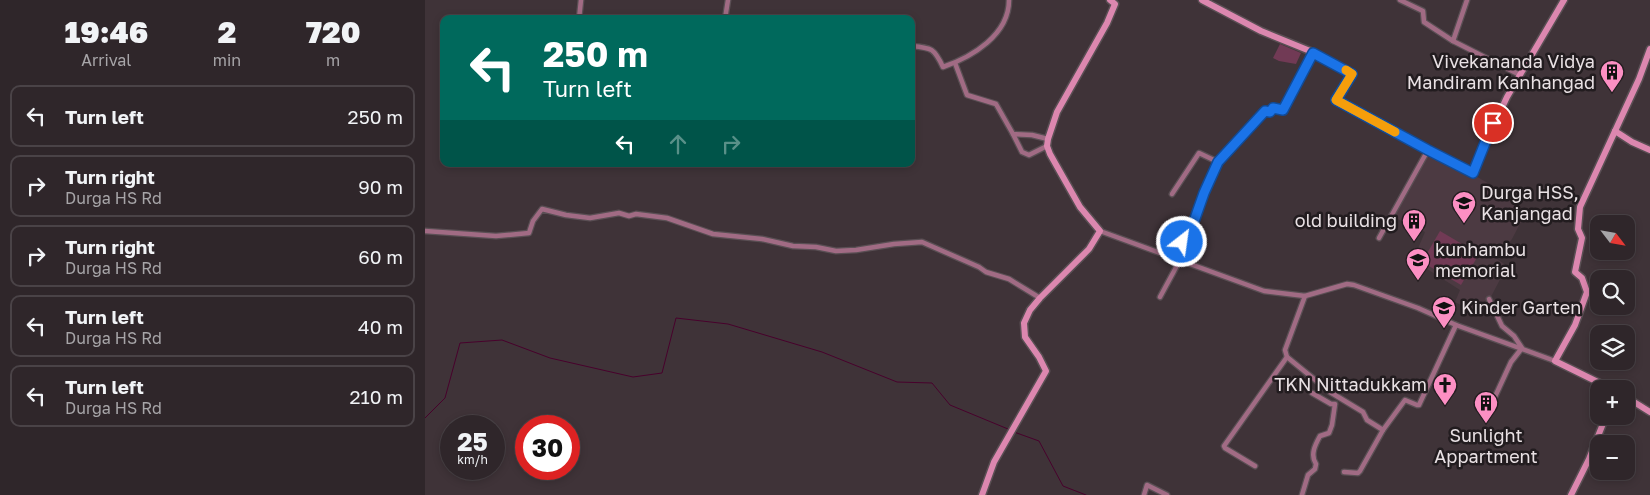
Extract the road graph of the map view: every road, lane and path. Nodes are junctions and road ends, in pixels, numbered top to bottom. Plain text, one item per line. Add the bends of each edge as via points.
1 (581, 0) edge
2 (728, 0) edge
3 (1009, 0) edge
4 (1110, 0) edge
5 (1202, 0) edge
6 (1400, 0) edge
7 (1467, 0) edge
8 (1564, 0) edge
9 (579, 15) edge
10 (726, 15) edge
11 (1453, 41) junction
12 (915, 46) edge
13 (1650, 49) edge
14 (1313, 53) junction
15 (955, 63) junction
16 (1520, 75) junction
17 (1615, 130) junction
18 (1013, 134) junction
19 (1048, 143) junction
20 (1428, 150) junction
21 (1650, 150) edge
22 (1218, 162) junction
23 (1172, 194) dead end
24 (425, 231) edge
25 (1100, 231) junction
26 (1379, 238) dead end
27 (1172, 257) junction
28 (1180, 260) junction
29 (1305, 296) junction
30 (1160, 297) dead end
31 (1040, 298) junction
32 (1489, 299) dead end
33 (1456, 325) junction
34 (1522, 348) junction
35 (1287, 356) junction
36 (1555, 361) junction
37 (1594, 380) edge
38 (1312, 393) dead end
39 (1635, 403) edge
40 (1650, 412) edge
41 (1487, 414) dead end
42 (1602, 425) edge
43 (1383, 430) junction
44 (1255, 466) dead end
45 (1344, 472) dead end
46 (982, 495) edge
47 (1144, 495) edge
48 (1167, 495) edge
49 (1303, 495) edge
50 (1571, 495) edge

1 - 9 street
2 - 10 street
3 - 15 street via 1007,17 993,38
4 - 19 street via 1115,4 1110,17 1057,112
5 - 14 street via 1261,31
6 - 11 street via 1423,11 1424,22
7 - 11 street
8 - 16 street
11 - 16 street
12 - 15 street via 930,48 937,53 943,67
13 - 17 street
14 - 20 street via 1352,74 1336,100
14 - 22 street via 1283,110 1273,108 1270,112 1265,111
15 - 18 street via 967,95 996,104
16 - 20 street via 1493,123 1473,173
17 - 21 street
17 - 36 street via 1580,207 1578,229 1582,238 1575,272 1582,278 1587,292 1575,325
18 - 19 street via 1032,134
18 - 19 street via 1022,152 1029,155
19 - 25 street via 1080,207
20 - 26 street
22 - 23 street via 1199,153
22 - 27 street via 1192,227
24 - 31 street via 496,236 529,233 542,209 590,218 608,213 667,218 713,234 836,251 919,242 1009,279
25 - 27 street
25 - 31 street via 1089,249
27 - 28 street
28 - 29 street via 1264,291
28 - 30 street
29 - 33 street via 1354,284
29 - 35 street via 1285,350
31 - 46 street via 1024,323 1025,337 1045,371 994,462
32 - 34 street via 1502,326
33 - 34 street
33 - 43 street via 1419,405 1405,400
34 - 36 street
34 - 41 street via 1511,362
35 - 43 street
35 - 44 street via 1224,446
36 - 37 street
38 - 49 street via 1335,404 1329,433 1320,436 1315,444 1315,469 1308,475
39 - 40 street
42 - 50 street
43 - 45 street via 1359,472
47 - 48 street via 1147,485

